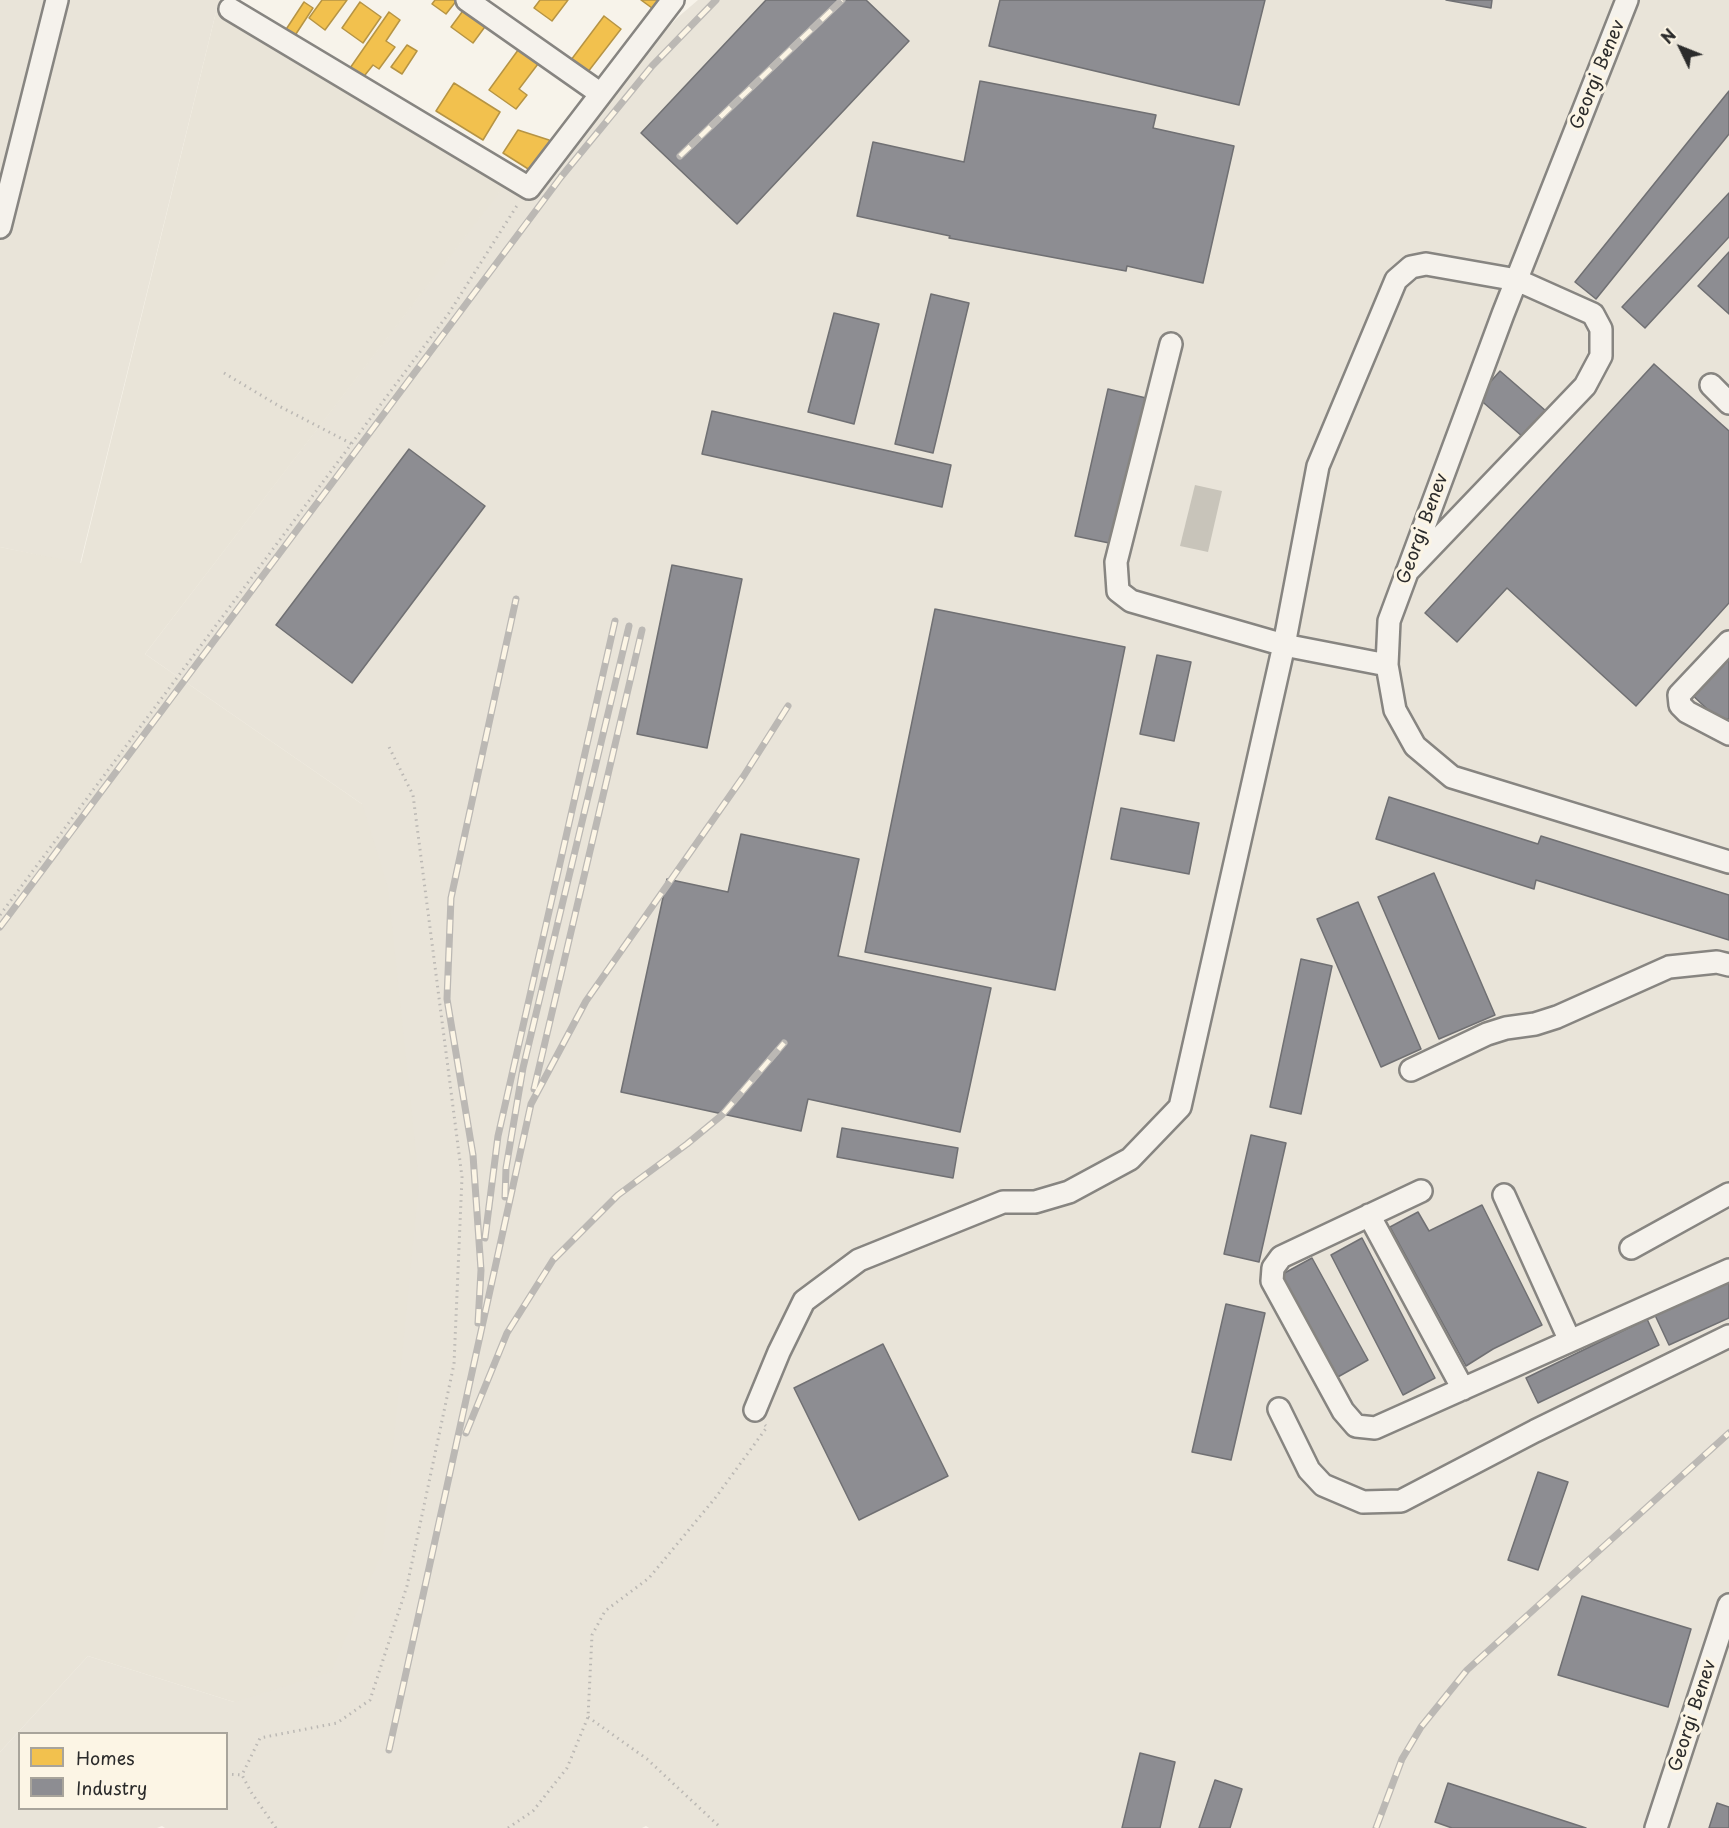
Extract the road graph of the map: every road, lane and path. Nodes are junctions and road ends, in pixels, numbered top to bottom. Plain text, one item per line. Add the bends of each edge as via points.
1 (57, 0) edge
2 (467, 0) edge
3 (673, 0) edge
4 (1627, 0) edge
5 (230, 9) dead end
6 (601, 94) junction
7 (529, 188) junction
8 (0, 227) edge
9 (1517, 280) junction
10 (1171, 344) dead end
11 (224, 373) dead end
12 (1711, 385) dead end
13 (1729, 404) edge
14 (352, 444) junction
15 (1407, 572) junction
16 (1729, 642) edge
17 (1284, 645) junction
18 (1387, 665) junction
19 (1729, 734) edge
20 (388, 745) dead end
21 (1729, 862) edge
22 (0, 915) edge
23 (1729, 965) edge
24 (1411, 1070) dead end
25 (1421, 1191) dead end
26 (1729, 1194) edge
27 (1504, 1195) dead end
28 (1369, 1215) junction
29 (1631, 1248) dead end
30 (1729, 1270) edge
31 (1729, 1336) edge
32 (1570, 1341) junction
33 (1463, 1389) junction
34 (1279, 1409) dead end
35 (755, 1410) joint
36 (1729, 1605) edge
37 (588, 1717) junction
38 (228, 1774) edge
39 (242, 1775) junction
40 (276, 1828) edge
41 (508, 1828) edge
42 (721, 1828) edge
43 (1656, 1828) edge

1 - 8 street
2 - 6 street
3 - 6 street
4 - 9 street, Georgi Benev
5 - 7 street
6 - 7 street
7 - 14 path via 449,313
9 - 15 street, Georgi Benev
9 - 15 street via 1593,314 1601,329 1601,356 1585,386
9 - 17 street via 1426,264 1411,267 1396,280 1318,466
10 - 17 street via 1116,562 1118,591 1131,601
11 - 14 path
12 - 13 street
14 - 22 path
15 - 18 street, Georgi Benev via 1389,621
16 - 19 street via 1679,695 1680,705 1687,712
17 - 18 street
17 - 35 street via 1180,1107 1130,1159 1069,1192 1035,1202 1003,1202 859,1260 804,1301
18 - 21 street, Georgi Benev via 1395,710 1416,746 1452,777
20 - 39 path via 413,795 462,1177 454,1364 407,1586 370,1700 337,1723 260,1738
23 - 24 street via 1717,962 1669,967 1557,1017 1487,1034
25 - 28 street
26 - 29 street
27 - 32 street
28 - 33 street
28 - 33 street via 1281,1257 1273,1268 1272,1281 1343,1411 1356,1426 1375,1428
30 - 32 street
31 - 34 street via 1401,1501 1363,1502 1323,1485 1309,1470
32 - 33 street
35 - 37 path via 767,1428 716,1497 649,1578 605,1611 592,1635
36 - 43 street, Georgi Benev
37 - 41 path via 567,1768 533,1811
37 - 42 path via 647,1758
38 - 39 path
39 - 40 path

